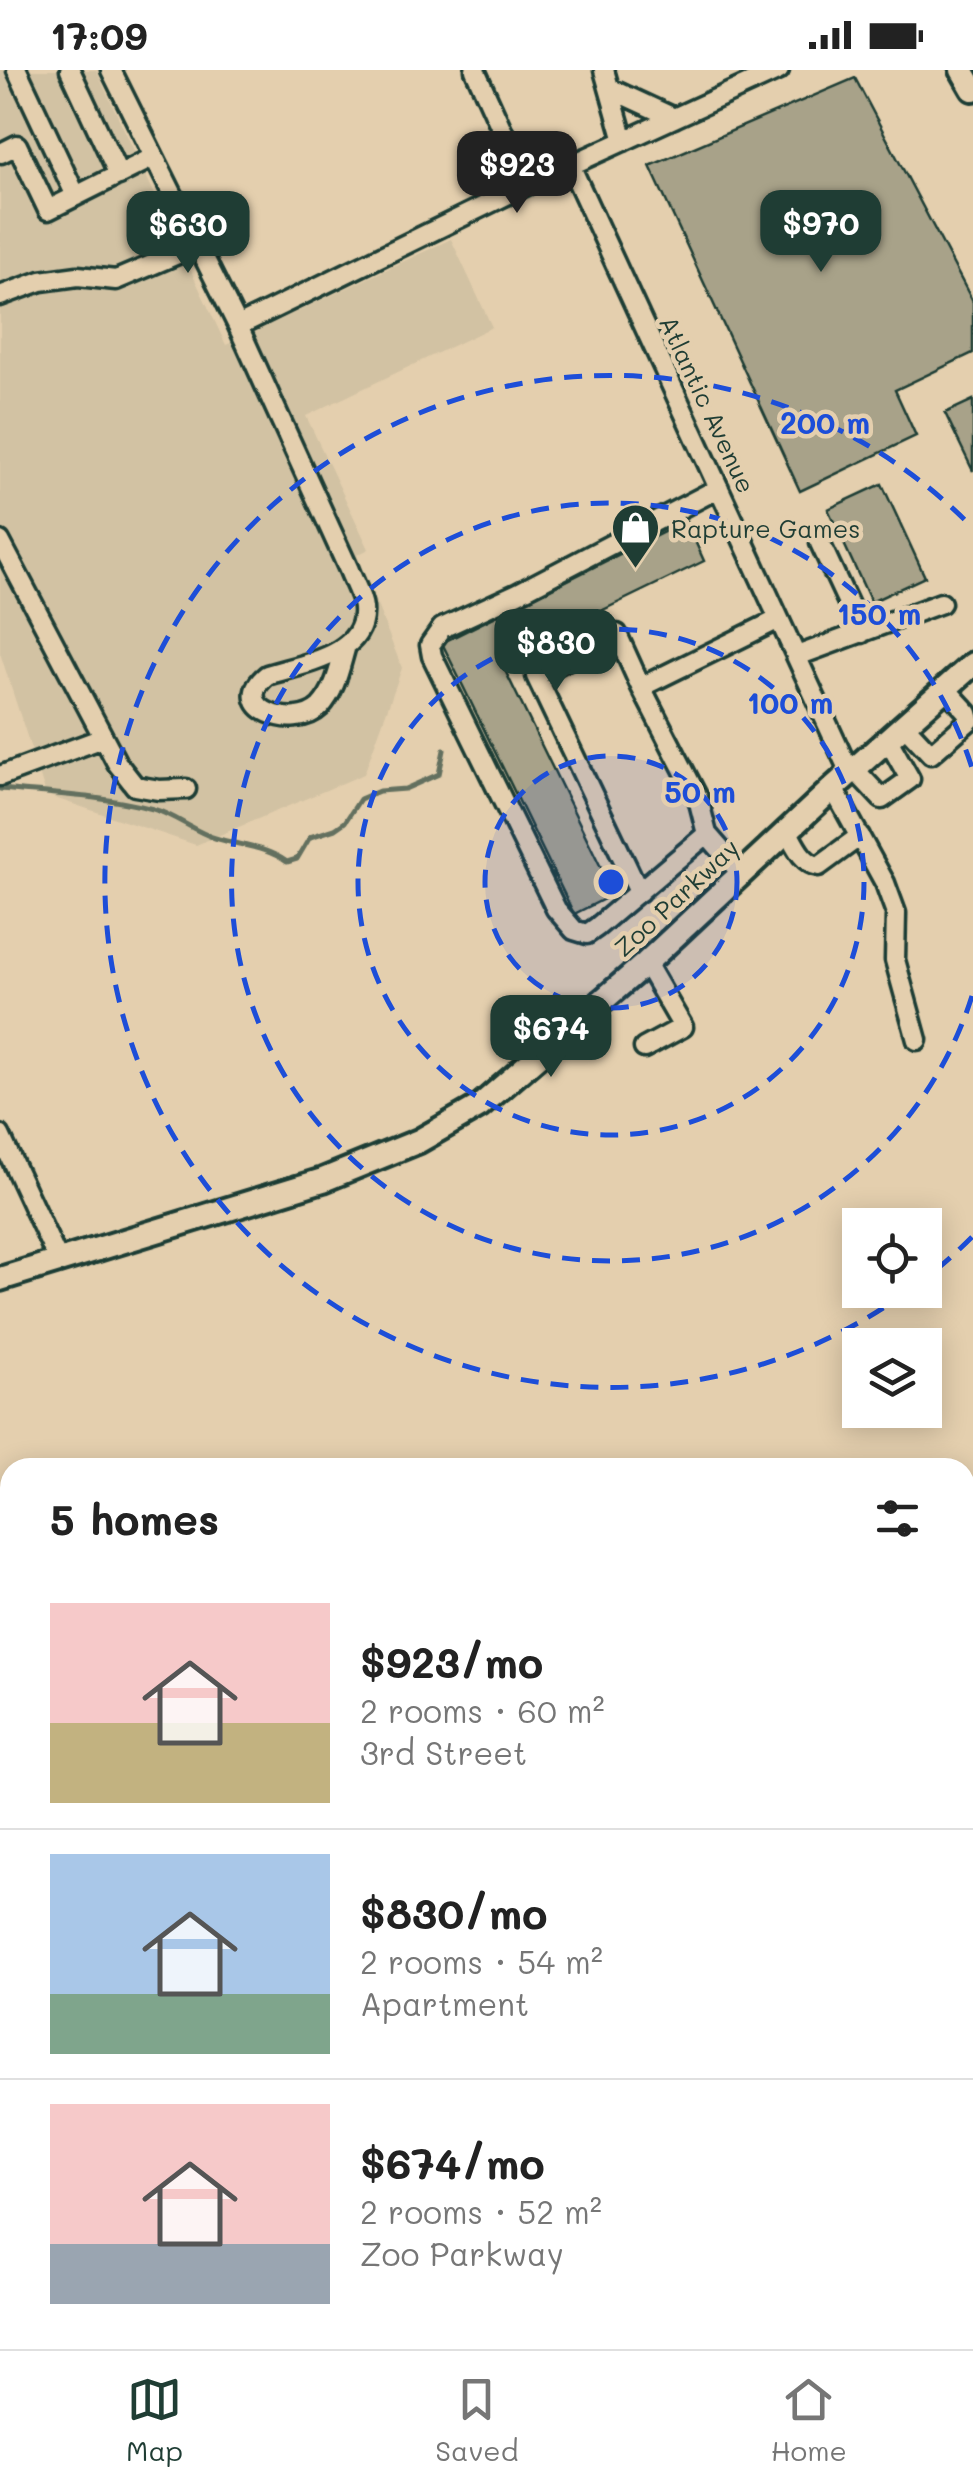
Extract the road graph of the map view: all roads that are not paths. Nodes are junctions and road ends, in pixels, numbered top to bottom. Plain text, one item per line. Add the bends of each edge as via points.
1 (17, 70) edge
2 (70, 70) edge
3 (110, 70) edge
4 (474, 70) edge
5 (779, 70) edge
6 (962, 70) edge
7 (607, 79) edge
8 (973, 89) edge
9 (674, 118) junction
10 (624, 141) junction
11 (0, 153) edge
12 (154, 157) junction
13 (570, 165) junction
14 (119, 175) junction
15 (527, 185) junction
16 (76, 196) junction
17 (199, 245) junction
18 (0, 296) edge
19 (238, 326) junction
20 (719, 488) junction
21 (0, 542) edge
22 (820, 542) dead end
23 (941, 602) dead end
24 (780, 619) junction
25 (862, 633) junction
26 (345, 649) junction
27 (796, 656) junction
28 (973, 664) edge
29 (642, 687) junction
30 (946, 689) junction
31 (970, 714) edge
32 (897, 733) junction
33 (103, 738) junction
34 (0, 776) edge
35 (846, 777) junction
36 (186, 789) dead end
37 (788, 832) junction
38 (708, 834) junction
39 (860, 836) junction
40 (741, 873) junction
41 (639, 892) junction
42 (646, 963) junction
43 (917, 1040) dead end
44 (644, 1048) dead end
45 (0, 1135) edge
46 (58, 1260) junction
47 (0, 1279) edge

1 - 16 street
2 - 14 street
3 - 12 street
4 - 15 street
5 - 9 street
6 - 8 main road
7 - 9 street
7 - 10 street
9 - 10 street
10 - 13 street
11 - 16 street via 17,145 48,210
12 - 14 street
12 - 17 street
13 - 15 street
13 - 20 street, Atlantic Avenue
14 - 16 street
15 - 19 street
17 - 18 street via 116,280 41,281
17 - 19 street
19 - 26 street via 363,608 359,632
20 - 24 street, Atlantic Avenue
20 - 41 street via 442,628 430,645 564,922 588,934
21 - 33 street
22 - 25 street
23 - 25 street
24 - 27 street, Atlantic Avenue
24 - 29 street
25 - 27 street
26 - 26 street via 267,675 254,696 259,708 277,718 318,710 335,686
27 - 35 street, Atlantic Avenue
28 - 30 main road, Zoo Parkway
29 - 38 street via 698,798
29 - 41 street via 618,634 536,676
30 - 31 street
30 - 32 main road, Zoo Parkway
31 - 32 street via 931,754
32 - 35 main road, Zoo Parkway
32 - 35 street via 910,778 882,799
33 - 34 street
33 - 36 street via 135,786
35 - 37 main road, Zoo Parkway
35 - 39 street, Atlantic Avenue
37 - 39 street via 812,866
37 - 40 main road, Zoo Parkway
38 - 40 street
38 - 41 street
39 - 43 street, Atlantic Avenue via 896,913 896,960
40 - 42 main road, Zoo Parkway
42 - 44 street via 683,1027
42 - 46 main road, Zoo Parkway via 480,1106 419,1141 323,1180
45 - 46 street
46 - 47 main road, Zoo Parkway

